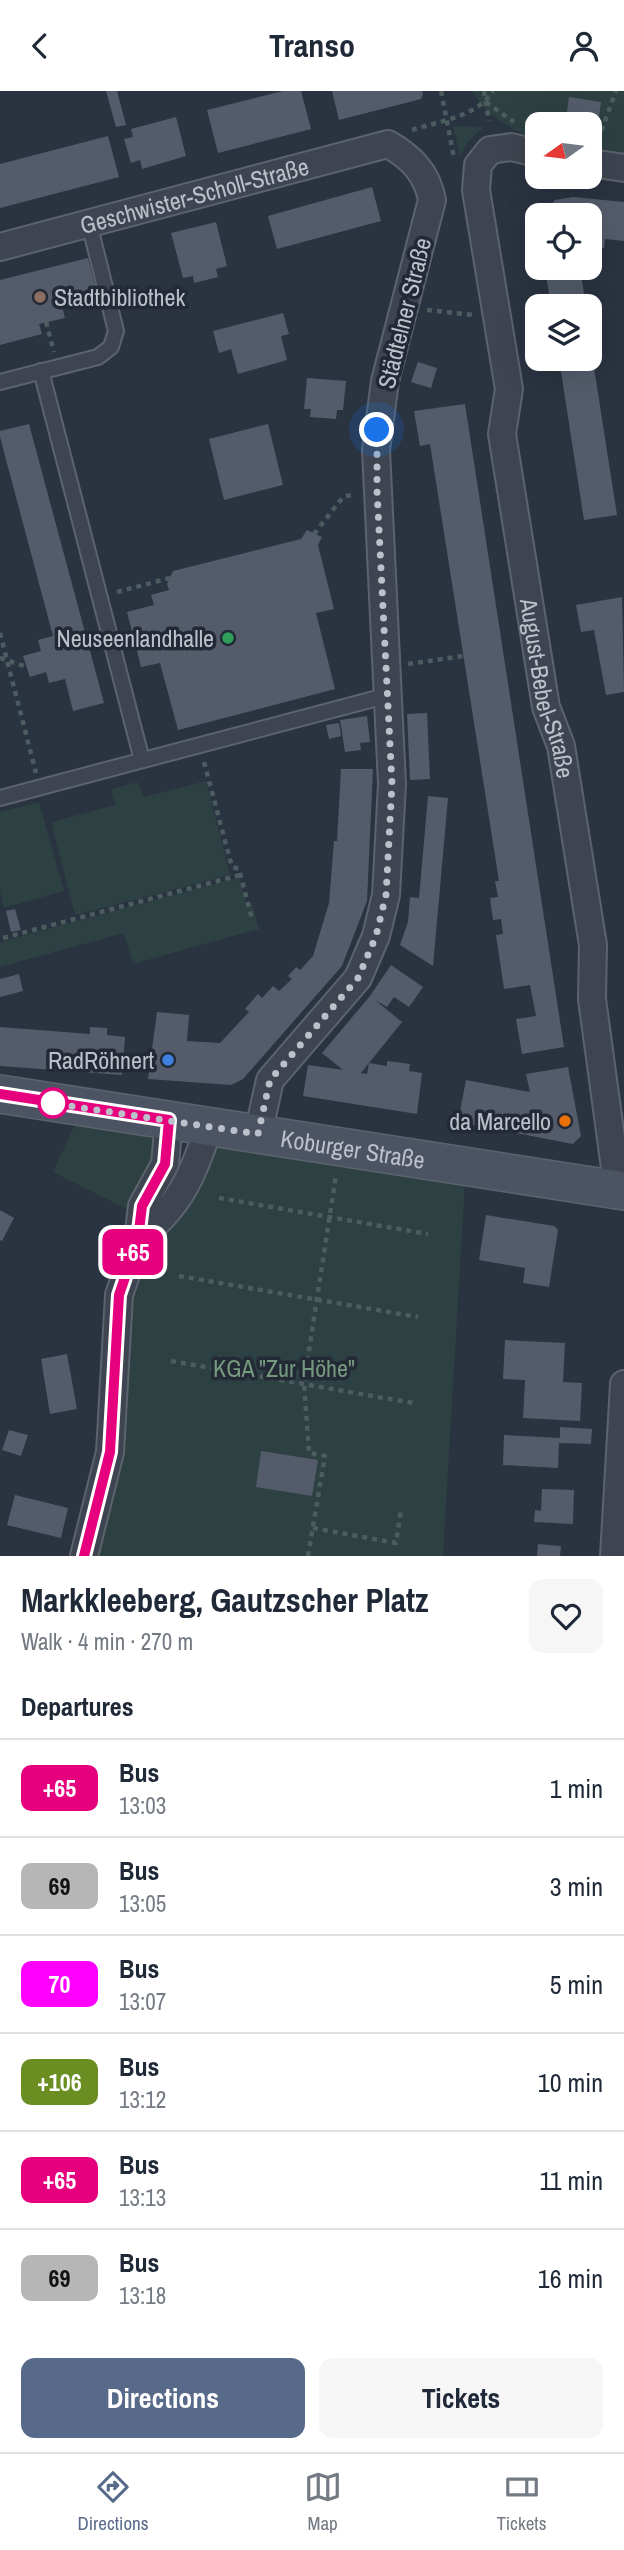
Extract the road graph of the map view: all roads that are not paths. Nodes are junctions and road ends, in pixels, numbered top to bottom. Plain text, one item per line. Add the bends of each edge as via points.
1 (388, 144) joint
2 (525, 150) edge
3 (89, 223) junction
4 (0, 247) edge
5 (41, 372) junction
6 (0, 382) edge
7 (389, 695) junction
8 (142, 760) junction
9 (0, 798) edge
10 (0, 1094) edge
11 (169, 1120) junction
12 (209, 1126) junction
13 (258, 1134) junction
14 (621, 1190) edge
15 (138, 1239) junction
16 (624, 1384) edge
17 (84, 1556) edge
18 (614, 1556) edge

1 - 3 street, Geschwister-Scholl-Straße
1 - 7 street, Städtelner Straße via 422,172 432,200 385,381 377,430
2 - 14 street, August-Bebel-Straße via 494,149 478,165 476,190 509,389 502,434 546,707 561,745 593,945 592,999
3 - 4 street, Geschwister-Scholl-Straße
3 - 5 lane via 115,339 98,357
5 - 6 lane
5 - 8 lane
7 - 8 lane
7 - 13 street, Städtelner Straße via 392,784 386,895 376,936 358,978 270,1080
8 - 9 lane
10 - 11 main road, Koburger Straße
11 - 12 main road, Koburger Straße
11 - 15 street via 165,1164 142,1206
12 - 13 main road, Koburger Straße
12 - 15 street via 194,1171 164,1218
13 - 14 main road, Koburger Straße
15 - 17 street via 119,1295 110,1452
16 - 18 street

